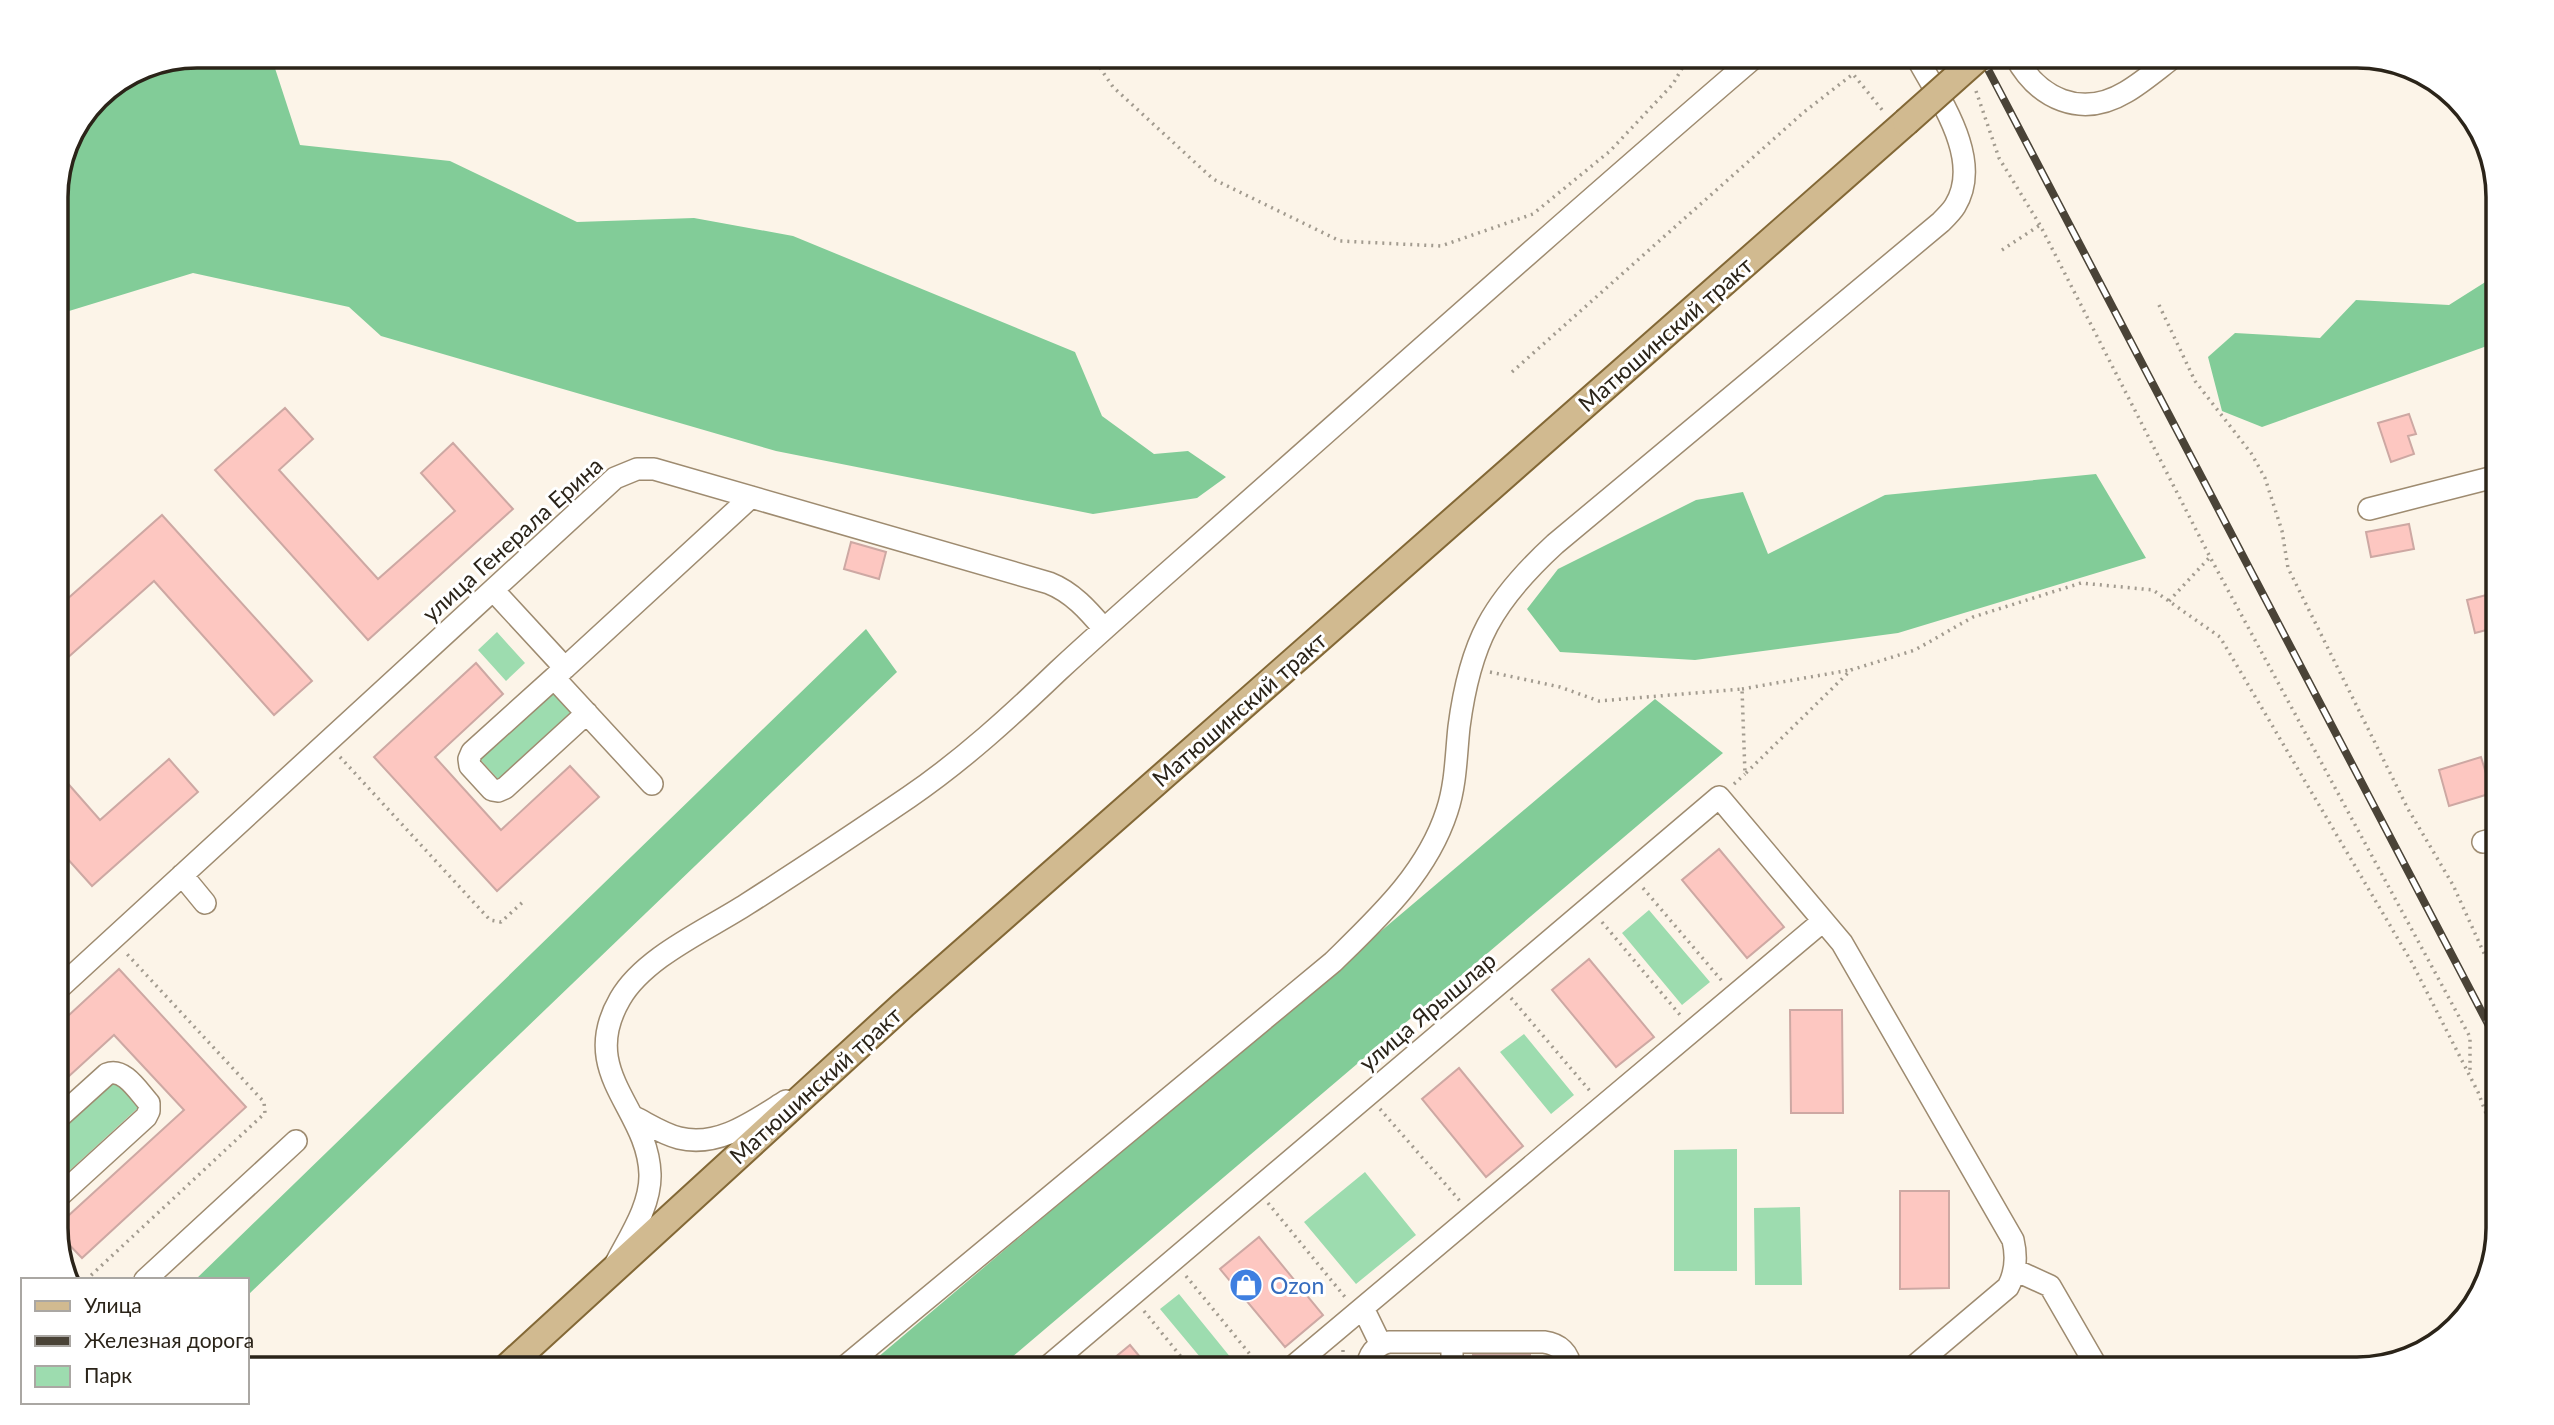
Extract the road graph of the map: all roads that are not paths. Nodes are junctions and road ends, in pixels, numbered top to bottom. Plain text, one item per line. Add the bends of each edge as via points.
1 (1742, 68) edge
2 (1922, 68) edge
3 (1966, 68) edge
4 (2021, 68) edge
5 (2159, 68) edge
6 (2485, 479) edge
7 (751, 497) junction
8 (2369, 509) dead end
9 (493, 590) junction
10 (1104, 629) junction
11 (559, 673) junction
12 (587, 713) junction
13 (652, 784) dead end
14 (182, 875) junction
15 (205, 903) dead end
16 (1823, 920) junction
17 (69, 979) edge
18 (820, 1080) junction
19 (69, 1108) edge
20 (634, 1117) junction
21 (296, 1141) dead end
22 (69, 1187) edge
23 (613, 1268) junction
24 (2015, 1270) junction
25 (147, 1278) edge
26 (1360, 1310) junction
27 (1452, 1342) junction
28 (1381, 1345) junction
29 (518, 1357) edge
30 (856, 1357) edge
31 (1059, 1357) edge
32 (1304, 1357) edge
33 (1370, 1357) edge
34 (1452, 1357) edge
35 (1567, 1357) edge
36 (1924, 1357) edge
37 (2091, 1357) edge

1 - 10 street
2 - 30 street via 1963,153 1965,172 1955,205 1941,222 1522,574 1501,601 1469,666 1447,810 1421,864 1400,894 1333,962
3 - 18 main road, Матюшинский тракт, bridge
4 - 5 street via 2039,88 2077,104 2101,103 2125,93
6 - 8 street
7 - 9 street, улица Генерала Ерина via 654,469 628,471
7 - 10 street, улица Генерала Ерина via 1049,583 1069,593
7 - 11 street
9 - 11 street
9 - 14 street, улица Генерала Ерина
10 - 20 street via 936,779 669,952 638,977 621,998 608,1038 612,1081
11 - 12 street
11 - 12 street via 472,752 470,766 492,790 505,788
12 - 13 street
14 - 15 street
14 - 17 street, улица Генерала Ерина
16 - 24 street, улица Ярышлар via 1844,947 2006,1227 2016,1250
16 - 26 street
16 - 31 street, улица Ярышлар via 1719,797
18 - 20 street via 741,1129 718,1137 679,1138
18 - 23 main road, Матюшинский тракт
19 - 22 street via 113,1072 122,1074 150,1107 146,1117
20 - 23 street via 648,1156 649,1193
21 - 25 street
23 - 29 main road, Матюшинский тракт
24 - 36 street via 2007,1287
24 - 37 street via 2050,1286
26 - 28 street
26 - 32 street
27 - 28 street
27 - 34 street
27 - 35 street via 1551,1343
28 - 33 street

